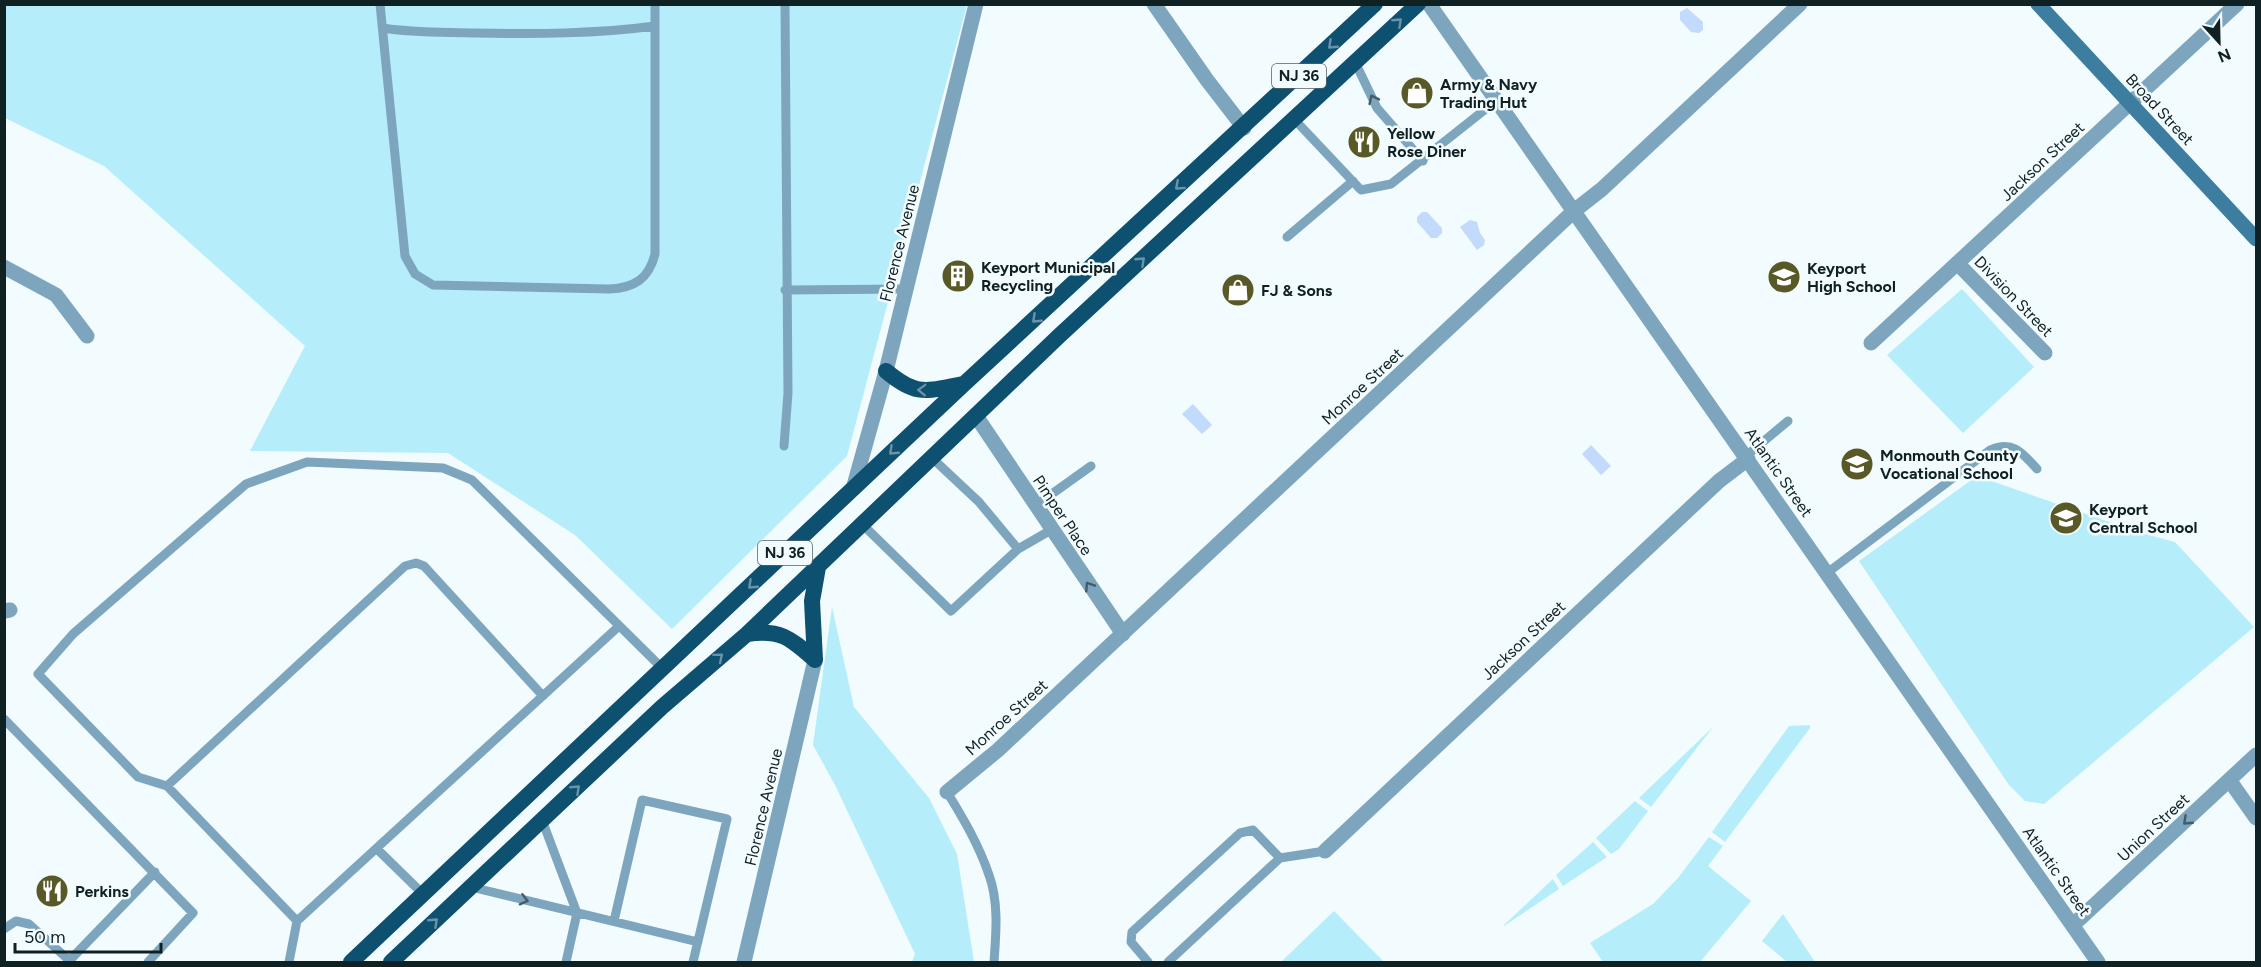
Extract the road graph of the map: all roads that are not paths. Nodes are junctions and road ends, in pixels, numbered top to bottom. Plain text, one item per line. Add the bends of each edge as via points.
1 (380, 4) edge
2 (655, 4) edge
3 (785, 4) edge
4 (976, 4) edge
5 (1155, 4) edge
6 (1375, 4) edge
7 (1418, 4) edge
8 (1429, 4) edge
9 (1800, 4) edge
10 (2038, 4) edge
11 (2237, 4) edge
12 (655, 26) junction
13 (382, 28) junction
14 (1355, 62) junction
15 (1497, 100) junction
16 (2130, 104) junction
17 (1294, 119) junction
18 (1244, 128) junction
19 (1423, 160) junction
20 (1353, 181) junction
21 (1574, 211) junction
22 (1287, 237) dead end
23 (2256, 239) edge
24 (1957, 263) junction
25 (4, 267) edge
26 (906, 289) junction
27 (785, 290) junction
28 (87, 336) dead end
29 (1871, 343) dead end
30 (2044, 353) dead end
31 (886, 371) junction
32 (964, 384) junction
33 (976, 416) junction
34 (1788, 421) dead end
35 (784, 446) dead end
36 (932, 457) junction
37 (1747, 458) junction
38 (1091, 466) dead end
39 (2037, 469) dead end
40 (853, 489) junction
41 (1035, 506) junction
42 (862, 524) junction
43 (1052, 530) junction
44 (1018, 549) junction
45 (818, 567) junction
46 (1827, 573) junction
47 (618, 627) junction
48 (747, 634) junction
49 (1123, 634) junction
50 (815, 660) junction
51 (663, 669) junction
52 (543, 696) junction
53 (4, 719) edge
54 (2256, 755) edge
55 (2230, 781) junction
56 (167, 786) junction
57 (947, 792) joint
58 (2256, 818) edge
59 (542, 820) junction
60 (377, 849) junction
61 (1325, 850) joint
62 (1280, 858) junction
63 (155, 872) junction
64 (471, 887) junction
65 (423, 894) junction
66 (577, 913) junction
67 (297, 921) junction
68 (614, 921) junction
69 (2073, 925) junction
70 (4, 929) edge
71 (698, 942) junction
72 (70, 962) edge
73 (148, 963) edge
74 (289, 963) edge
75 (351, 963) edge
76 (391, 963) edge
77 (566, 963) edge
78 (693, 963) edge
79 (744, 963) edge
80 (994, 963) edge
81 (1148, 963) edge
82 (1168, 963) edge
83 (2098, 963) edge

1 - 13 lane
2 - 12 lane
3 - 27 lane
4 - 26 street, Florence Avenue
5 - 18 street
6 -> 18 highway, NJ 36
14 -> 7 highway, NJ 36
8 - 15 street, Atlantic Street
9 - 21 street, Monroe Street
10 - 16 main road, Broad Street
11 - 16 street, Jackson Street
12 - 13 lane via 566,33 404,32
12 - 13 lane via 655,254 645,278 609,289 433,285 414,274 405,256
14 - 17 highway, NJ 36
19 -> 14 lane via 1377,108
15 - 19 lane
15 - 21 street, Atlantic Street
16 - 23 main road, Broad Street
16 - 24 street, Jackson Street
17 - 20 lane
33 -> 17 highway, NJ 36
18 -> 32 highway, NJ 36
19 - 20 lane via 1391,184 1361,190
20 - 22 lane
21 - 37 street, Atlantic Street
21 - 49 street, Monroe Street
24 - 29 street, Jackson Street
24 - 30 street, Division Street
25 - 28 street via 56,295
26 - 27 lane
26 - 31 street, Florence Avenue
27 - 35 lane via 788,393
32 -> 31 highway via 932,390 910,389
31 - 40 street, Florence Avenue
32 -> 40 highway, NJ 36
33 - 36 highway, NJ 36
33 - 41 street, Pimper Place
34 - 37 lane
36 - 42 highway, NJ 36
36 - 44 lane via 979,502
37 - 46 street, Atlantic Street
37 - 61 street, Jackson Street
38 - 41 lane
39 - 46 lane via 2013,446 1990,450
40 -> 51 highway, NJ 36
41 - 43 street, Pimper Place
42 - 44 lane via 951,611
42 - 45 highway, NJ 36
43 - 44 lane
49 -> 43 street, Pimper Place
45 - 48 highway, NJ 36
45 - 50 highway via 812,601
46 - 69 street, Atlantic Street
47 - 51 lane
47 - 52 lane
47 - 56 lane via 472,480 444,468 307,462 246,484 73,634 38,674 138,777
48 - 50 highway via 765,631 791,638
59 -> 48 highway, NJ 36
49 - 57 street, Monroe Street via 999,750
50 - 79 street, Florence Avenue
51 - 65 highway, NJ 36
52 - 56 lane via 424,566 416,563 405,566
52 - 60 lane
53 - 63 lane
54 - 55 street, Union Street
55 - 58 street
55 -> 69 street, Union Street
56 - 67 lane
57 - 80 lane via 990,876 996,919
59 - 64 highway, NJ 36
59 - 66 lane
60 - 65 lane
60 - 67 lane
61 - 62 lane
62 - 81 lane via 1253,830 1240,833 1132,932 1131,942
62 - 82 lane
63 - 72 lane
63 - 73 lane via 193,913
64 -> 66 lane
76 -> 64 highway, NJ 36
65 - 75 highway, NJ 36
66 - 68 lane
66 - 77 lane
67 - 74 lane
68 - 71 lane
68 - 71 lane via 642,800 727,819
69 - 83 street, Atlantic Street
70 - 72 lane via 16,921 26,922
71 - 78 lane

